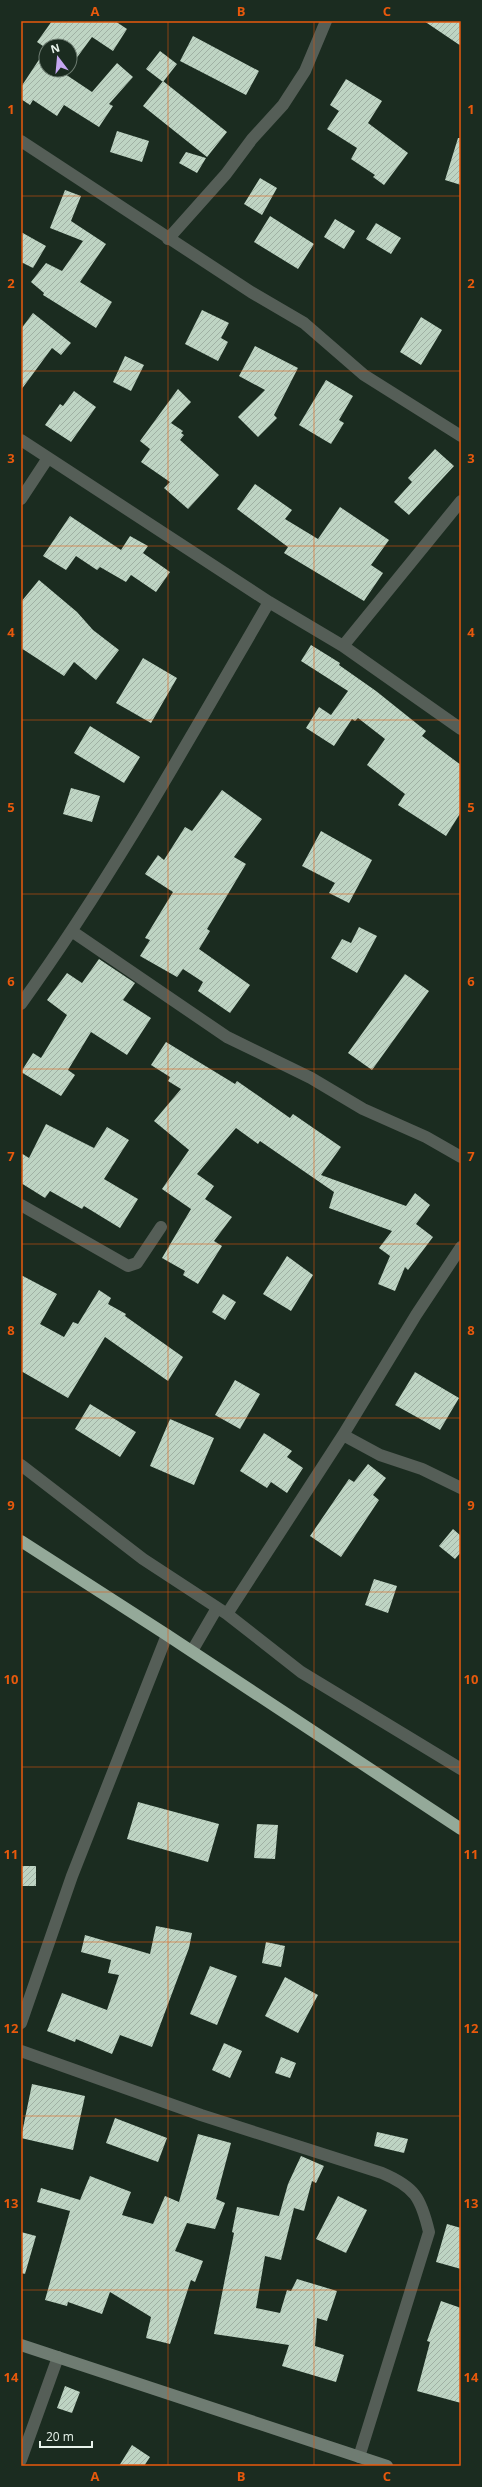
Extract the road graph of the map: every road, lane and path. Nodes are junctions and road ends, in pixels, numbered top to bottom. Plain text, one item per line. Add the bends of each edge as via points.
1 (326, 21) edge
2 (21, 140) edge
3 (168, 239) junction
4 (461, 436) edge
5 (21, 440) edge
6 (48, 458) junction
7 (21, 499) edge
8 (461, 501) edge
9 (269, 602) junction
10 (343, 646) junction
11 (461, 729) edge
12 (73, 932) junction
13 (21, 1004) edge
14 (461, 1157) edge
15 (21, 1205) edge
16 (161, 1227) dead end
17 (461, 1247) edge
18 (343, 1435) junction
19 (21, 1464) edge
20 (461, 1488) edge
21 (21, 1541) edge
22 (222, 1611) junction
23 (167, 1635) junction
24 (192, 1651) junction
25 (461, 1769) edge
26 (461, 1829) edge
27 (21, 2023) edge
28 (21, 2051) edge
29 (21, 2345) edge
30 (58, 2357) junction
31 (359, 2457) junction
32 (21, 2460) edge
33 (387, 2466) edge

1 - 3 street via 305,71 283,106 252,138 226,174
2 - 3 street
3 - 4 street via 304,323 364,375
5 - 6 street
6 - 7 street
6 - 9 street
8 - 10 street
9 - 10 street
9 - 12 street via 161,790
10 - 11 street
12 - 13 street
12 - 14 street via 228,1037 311,1078 363,1109 426,1137
15 - 16 street via 128,1266 137,1263
17 - 18 street
18 - 20 street via 380,1455 422,1469
18 - 22 street
19 - 22 street via 143,1559
21 - 23 highway
22 - 24 street
22 - 25 street via 301,1672
23 - 24 highway
23 - 27 street via 72,1876
24 - 26 highway
28 - 31 street via 201,2115 382,2173 403,2182 417,2197 429,2232
29 - 30 street
30 - 31 street
30 - 32 street
31 - 33 street

